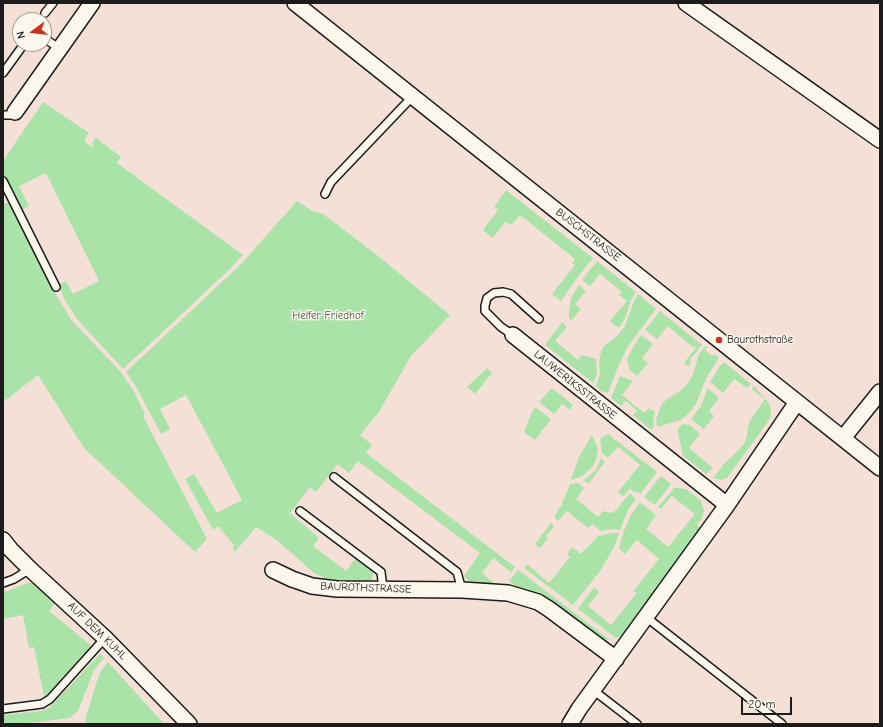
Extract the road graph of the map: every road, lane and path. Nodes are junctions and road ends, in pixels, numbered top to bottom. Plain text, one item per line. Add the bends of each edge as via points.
1 (53, 3) edge
2 (92, 3) edge
3 (295, 3) edge
4 (686, 3) edge
5 (46, 12) edge
6 (52, 43) edge
7 (61, 49) junction
8 (18, 52) edge
9 (3, 73) edge
10 (413, 96) junction
11 (9, 113) edge
12 (880, 140) edge
13 (3, 181) edge
14 (325, 194) dead end
15 (56, 287) dead end
16 (539, 319) dead end
17 (513, 335) joint
18 (880, 392) edge
19 (797, 402) junction
20 (842, 438) junction
21 (880, 468) edge
22 (334, 476) dead end
23 (727, 505) junction
24 (300, 511) dead end
25 (6, 546) edge
26 (30, 569) junction
27 (273, 570) dead end
28 (3, 583) edge
29 (383, 589) junction
30 (462, 590) junction
31 (646, 616) junction
32 (105, 638) junction
33 (616, 659) junction
34 (593, 690) junction
35 (3, 709) edge
36 (189, 724) edge
37 (570, 724) edge
38 (637, 724) edge
39 (782, 724) edge

1 - 5 lane
2 - 7 street
3 - 10 street, BUSCHSTRASSE
4 - 12 street
6 - 7 lane
7 - 11 street
8 - 9 lane
10 - 14 lane via 331,182
10 - 19 street, BUSCHSTRASSE
13 - 15 lane
16 - 17 lane, LAUWERIKSSTRASSE via 511,294 494,293 488,298 485,311
17 - 23 street, LAUWERIKSSTRASSE
18 - 20 street
19 - 20 street, BUSCHSTRASSE
19 - 23 street
20 - 21 street, BUSCHSTRASSE
22 - 30 lane via 457,572
23 - 31 street
24 - 29 lane via 381,572
25 - 26 street, AUF DEM KUHL
26 - 28 lane
26 - 32 street, AUF DEM KUHL
27 - 29 street, BAUROTHSTRASSE via 312,586 337,590
29 - 30 street, BAUROTHSTRASSE
30 - 33 street, BAUROTHSTRASSE via 508,592 538,602
31 - 33 street
31 - 39 lane
32 - 35 lane via 50,699 42,704
32 - 36 street, AUF DEM KUHL
33 - 34 street
34 - 37 street
34 - 38 lane

